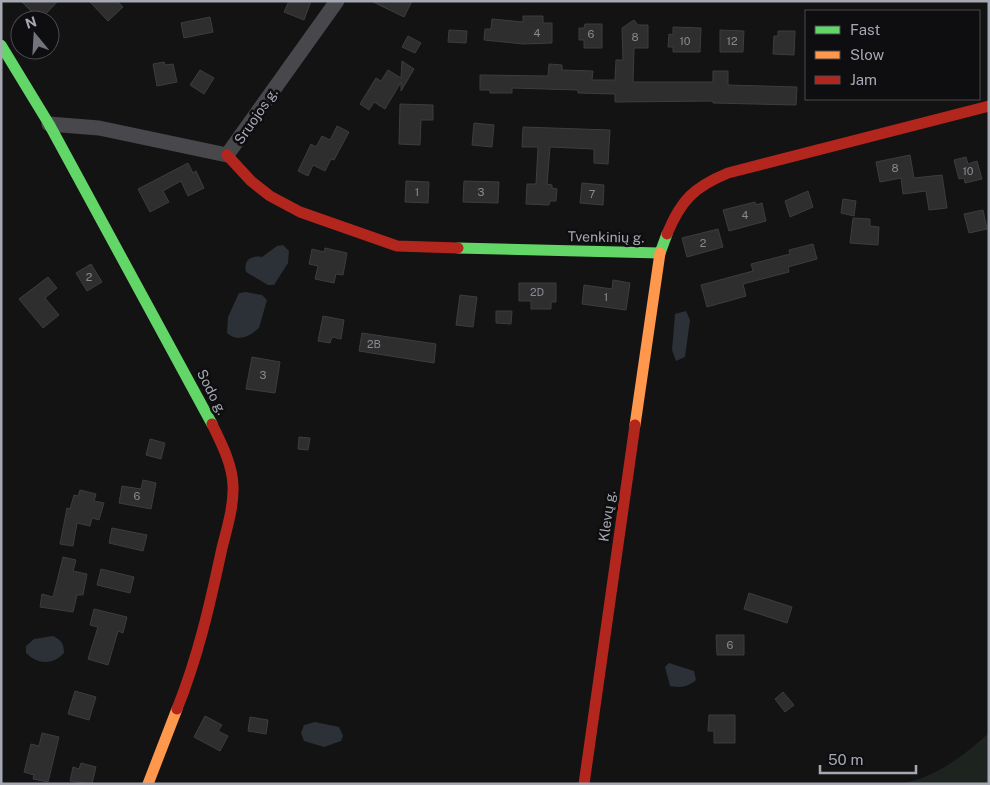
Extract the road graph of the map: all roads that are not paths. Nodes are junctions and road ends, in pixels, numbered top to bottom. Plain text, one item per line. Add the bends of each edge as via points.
1 (337, 1) edge
2 (1, 45) edge
3 (989, 106) edge
4 (49, 124) junction
5 (227, 155) junction
6 (660, 253) junction
7 (148, 784) edge
8 (584, 784) edge

1 - 5 street, Sruojos g.
2 - 4 street, Sodo g.
3 - 6 street, Tvenkinių g. via 703,182 688,194
4 - 5 street, Sruojos g. via 99,128
4 - 7 street, Sodo g. via 193,386 224,449 233,485 226,538 206,624 192,671
5 - 6 street, Tvenkinių g. via 270,196 300,212 397,246
6 - 8 street, Klevų g.

